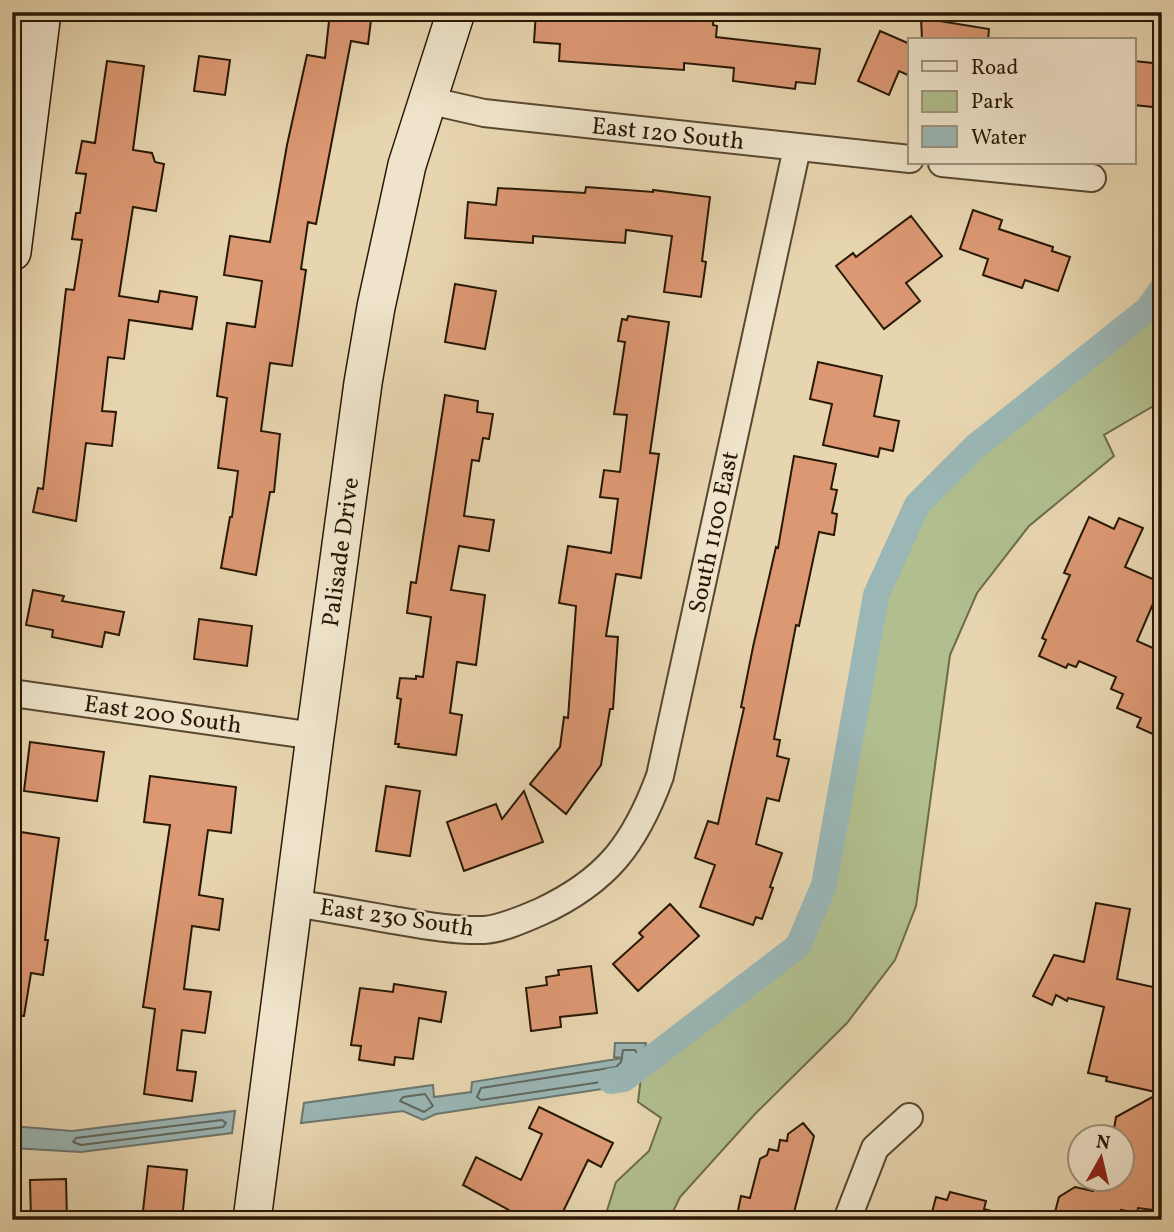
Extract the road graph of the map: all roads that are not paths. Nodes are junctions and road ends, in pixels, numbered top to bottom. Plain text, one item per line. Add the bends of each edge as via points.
1 (43, 12) edge
2 (456, 12) edge
3 (427, 100) junction
4 (797, 148) junction
5 (908, 159) edge
6 (952, 164) edge
7 (1092, 178) dead end
8 (12, 252) edge
9 (12, 693) edge
10 (315, 736) junction
11 (578, 891) joint
12 (292, 902) junction
13 (909, 1117) dead end
14 (252, 1220) edge
15 (847, 1220) edge

1 - 8 street
2 - 3 street, Palisade Drive
3 - 4 street, East 120 South via 484,113
3 - 10 street, Palisade Drive via 396,211 376,307
4 - 5 street, East 120 South
4 - 11 street, South 1100 East via 660,776 635,835 600,877
6 - 7 street
9 - 10 street, East 200 South
10 - 12 street, Palisade Drive
11 - 12 street, East 230 South via 525,919 485,930 431,926
12 - 14 street, Palisade Drive
13 - 15 street via 875,1148

